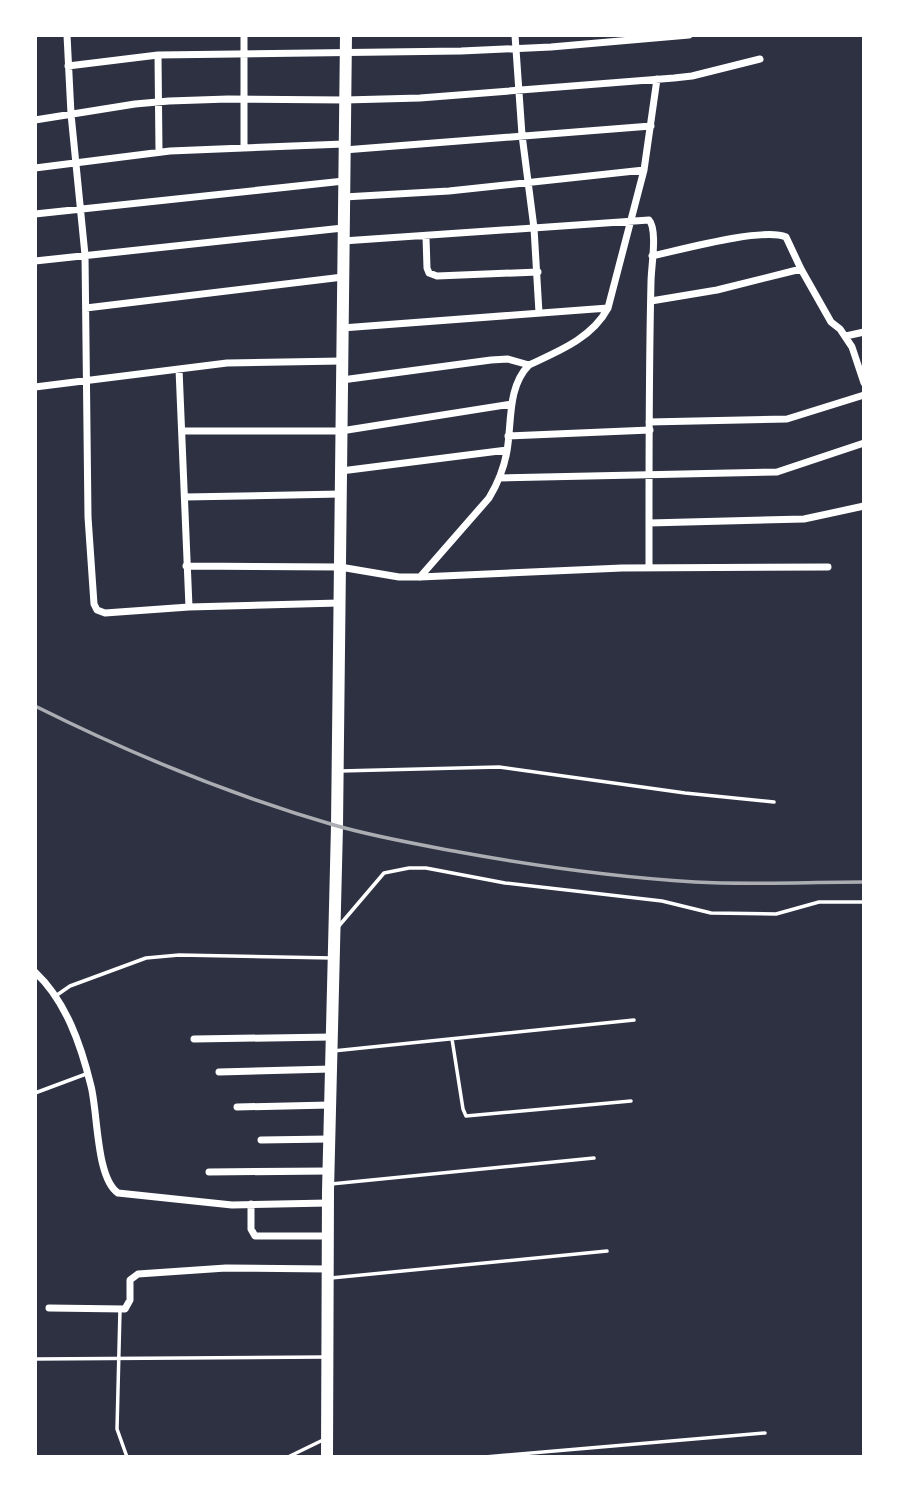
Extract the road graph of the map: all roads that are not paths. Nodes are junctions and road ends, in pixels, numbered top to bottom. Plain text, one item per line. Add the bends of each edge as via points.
1 (67, 35) edge
2 (244, 35) edge
3 (346, 35) edge
4 (515, 35) edge
5 (689, 35) edge
6 (516, 48) junction
7 (345, 52) junction
8 (243, 53) junction
9 (158, 55) junction
10 (760, 59) dead end
11 (68, 66) junction
12 (657, 79) junction
13 (519, 89) junction
14 (244, 99) junction
15 (345, 100) junction
16 (158, 103) junction
17 (71, 114) junction
18 (35, 120) edge
19 (651, 126) junction
20 (522, 135) junction
21 (244, 147) junction
22 (344, 147) junction
23 (159, 152) junction
24 (75, 163) junction
25 (35, 168) edge
26 (644, 170) junction
27 (344, 181) junction
28 (530, 182) junction
29 (344, 197) junction
30 (79, 209) junction
31 (35, 214) edge
32 (631, 220) junction
33 (534, 228) junction
34 (343, 235) junction
35 (426, 237) junction
36 (85, 256) junction
37 (652, 256) junction
38 (35, 261) edge
39 (801, 270) junction
40 (538, 272) junction
41 (343, 277) junction
42 (651, 301) junction
43 (86, 307) junction
44 (608, 308) junction
45 (540, 313) junction
46 (342, 328) junction
47 (864, 332) edge
48 (846, 336) junction
49 (342, 361) junction
50 (529, 365) junction
51 (179, 369) junction
52 (342, 380) junction
53 (86, 381) junction
54 (864, 383) edge
55 (35, 387) edge
56 (864, 395) edge
57 (512, 404) junction
58 (649, 426) junction
59 (183, 431) junction
60 (341, 431) junction
61 (508, 436) junction
62 (864, 443) edge
63 (507, 450) junction
64 (341, 471) junction
65 (649, 475) junction
66 (499, 478) junction
67 (341, 494) junction
68 (185, 497) junction
69 (864, 506) edge
70 (649, 523) junction
71 (186, 566) junction
72 (828, 566) dead end
73 (340, 567) junction
74 (649, 568) junction
75 (420, 577) junction
76 (339, 603) junction
77 (189, 607) junction
78 (337, 771) junction
79 (774, 802) dead end
80 (864, 902) edge
81 (334, 932) junction
82 (334, 958) junction
83 (35, 972) edge
84 (57, 996) junction
85 (634, 1020) dead end
86 (332, 1037) junction
87 (194, 1039) dead end
88 (452, 1039) junction
89 (331, 1051) junction
90 (331, 1069) junction
91 (219, 1072) dead end
92 (88, 1074) junction
93 (35, 1093) edge
94 (631, 1101) dead end
95 (330, 1105) junction
96 (237, 1107) dead end
97 (330, 1139) junction
98 (261, 1140) dead end
99 (594, 1158) dead end
100 (209, 1172) dead end
101 (329, 1178) junction
102 (328, 1203) junction
103 (251, 1204) junction
104 (328, 1236) junction
105 (607, 1251) dead end
106 (328, 1274) junction
107 (49, 1308) dead end
108 (120, 1311) junction
109 (328, 1357) junction
110 (35, 1359) edge
111 (119, 1359) junction
112 (765, 1433) dead end
113 (326, 1438) junction
114 (127, 1457) edge
115 (288, 1457) edge
116 (327, 1457) edge
117 (485, 1457) edge

1 - 11 street
2 - 8 street
3 - 7 main road
4 - 6 street
5 - 6 street
6 - 7 street
6 - 13 street
7 - 8 street
7 - 15 main road
8 - 9 street
8 - 14 street
9 - 11 street
9 - 16 street
10 - 12 street via 692,76
11 - 17 street
12 - 13 street
12 - 19 street
13 - 15 street
13 - 20 street
14 - 15 street
14 - 16 street
14 - 21 street
15 - 22 main road
16 - 17 street
16 - 23 street
17 - 18 street
17 - 24 street
19 - 20 street
19 - 26 street
20 - 22 street
20 - 28 street
21 - 22 street
21 - 23 street
22 - 27 main road
23 - 24 street
24 - 25 street
24 - 30 street
26 - 28 street
26 - 32 street
27 - 29 main road
27 - 30 street
28 - 29 street
28 - 33 street
29 - 34 main road
30 - 31 street
30 - 36 street
32 - 33 street
32 - 37 street via 652,222
32 - 44 street
33 - 35 street
33 - 40 street
34 - 35 street
34 - 36 street
34 - 41 main road
35 - 40 street via 427,268 437,276
36 - 38 street
36 - 43 street
37 - 39 street via 779,234 791,244
37 - 42 street
39 - 42 street
39 - 48 street via 831,322
40 - 45 street
41 - 43 street
41 - 46 main road
42 - 58 street
43 - 53 street
44 - 45 street
44 - 50 street via 586,335
45 - 46 street
46 - 49 main road
47 - 48 street
48 - 54 street
49 - 51 street via 227,363
49 - 52 main road
50 - 52 street via 491,360
50 - 57 street
51 - 53 street
51 - 59 street
52 - 60 main road
53 - 55 street
53 - 77 street via 94,604 105,613
56 - 58 street via 787,419
57 - 60 street
57 - 61 street
58 - 61 street
58 - 65 street
59 - 60 street
59 - 68 street
60 - 64 main road
61 - 63 street
62 - 65 street via 777,472
63 - 64 street
63 - 66 street
64 - 67 main road
65 - 66 street
65 - 70 street
66 - 75 street via 489,498
67 - 68 street
67 - 73 main road
68 - 71 street
69 - 70 street via 804,519
70 - 74 street
71 - 73 street
71 - 77 street
72 - 74 street
73 - 75 street
73 - 76 main road
74 - 75 street
76 - 77 street
76 - 78 main road
78 - 79 lane via 499,767
78 - 81 main road
80 - 81 lane via 819,902 776,914 711,913 663,901 409,868 384,873
81 - 82 main road
82 - 84 lane via 146,958 71,986
82 - 86 main road
83 - 84 street
84 - 92 street
85 - 88 lane
86 - 87 street
86 - 89 main road
88 - 89 lane
88 - 94 lane via 466,1116
89 - 90 main road
90 - 91 street
90 - 95 main road
92 - 93 lane
92 - 103 street via 102,1158 109,1184 118,1193
95 - 96 street
95 - 97 main road
97 - 98 street
97 - 101 main road
99 - 101 lane
100 - 101 street
101 - 102 main road
102 - 103 street
102 - 104 main road
103 - 104 street via 255,1236
104 - 106 main road
105 - 106 lane
106 - 108 street via 226,1268 138,1274 130,1280 130,1300
106 - 109 main road
107 - 108 street
108 - 111 lane
109 - 111 lane
109 - 113 main road
110 - 111 lane
111 - 114 lane via 117,1429
112 - 117 lane
113 - 115 lane
113 - 116 main road

